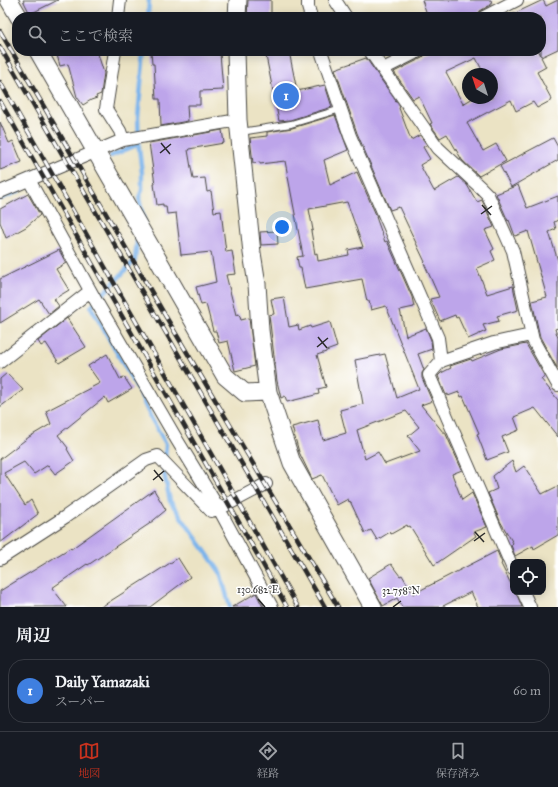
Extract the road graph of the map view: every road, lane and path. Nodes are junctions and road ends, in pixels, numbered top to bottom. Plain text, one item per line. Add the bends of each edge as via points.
1 (9, 0) edge
2 (120, 0) edge
3 (238, 0) edge
4 (308, 0) edge
5 (334, 0) edge
6 (517, 0) edge
7 (16, 12) edge
8 (119, 12) edge
9 (237, 12) edge
10 (310, 12) edge
11 (342, 12) edge
12 (494, 12) edge
13 (41, 56) edge
14 (114, 56) edge
15 (236, 56) edge
16 (323, 56) edge
17 (374, 56) edge
18 (409, 56) edge
19 (383, 69) junction
20 (341, 109) junction
21 (239, 126) junction
22 (123, 140) junction
23 (95, 152) junction
24 (29, 180) junction
25 (0, 192) edge
26 (90, 291) junction
27 (532, 335) junction
28 (441, 361) junction
29 (0, 362) edge
30 (558, 385) edge
31 (268, 392) junction
32 (266, 484) dead end
33 (219, 509) junction
34 (0, 559) edge
35 (510, 562) edge
36 (524, 595) edge
37 (272, 607) edge
38 (373, 607) edge
39 (530, 607) edge

1 - 7 street
2 - 8 street
3 - 9 street
4 - 10 street
5 - 11 street
6 - 12 street
13 - 23 street
14 - 22 street via 106,109
15 - 21 street
16 - 20 street
17 - 19 street
18 - 19 street
19 - 27 street via 438,148 488,195 513,251
20 - 21 lane via 291,124
20 - 28 street via 350,136 438,338
21 - 22 street
21 - 31 street
22 - 23 street
23 - 24 street
23 - 31 street via 225,376 245,393
24 - 25 street
24 - 26 street
26 - 29 street
26 - 33 street
27 - 28 street via 494,343
27 - 30 street
28 - 35 street via 429,375
31 - 38 street via 292,463
32 - 33 street
33 - 34 street via 211,511 158,456 146,460
33 - 37 street
36 - 39 street

